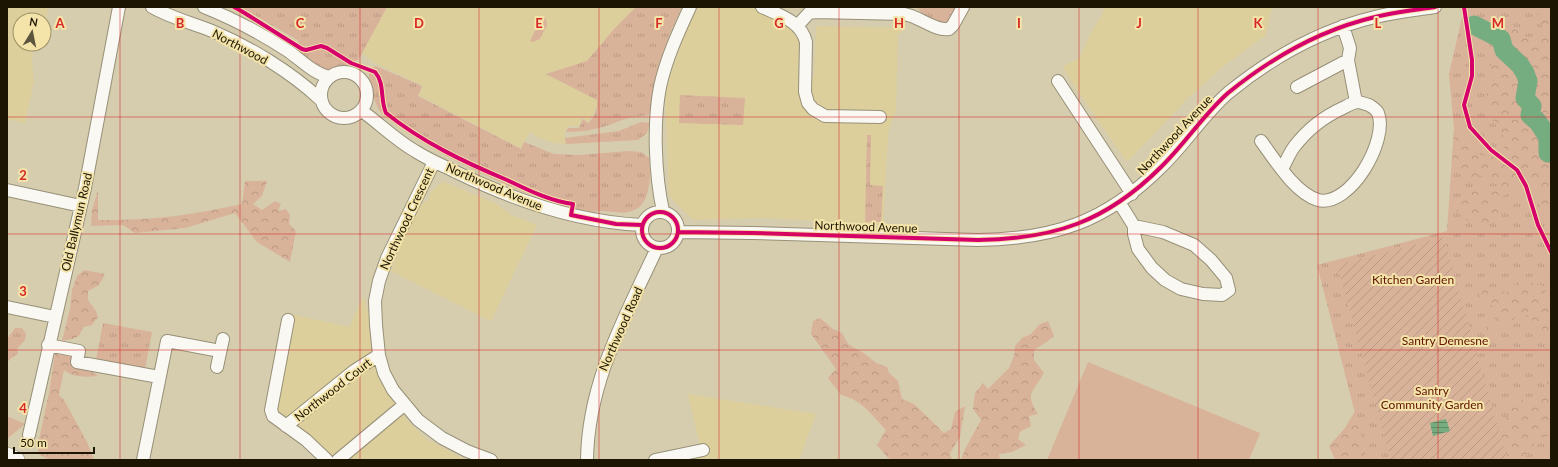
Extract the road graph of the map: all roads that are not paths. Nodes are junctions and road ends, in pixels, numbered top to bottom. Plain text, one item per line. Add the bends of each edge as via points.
1 (119, 7) edge
2 (152, 7) edge
3 (204, 7) edge
4 (690, 7) edge
5 (762, 7) edge
6 (963, 7) edge
7 (1435, 7) edge
8 (911, 11) edge
9 (798, 25) junction
10 (1343, 26) junction
11 (1348, 60) junction
12 (330, 77) junction
13 (1058, 81) dead end
14 (1297, 87) dead end
15 (321, 100) junction
16 (1356, 102) junction
17 (362, 111) junction
18 (880, 118) dead end
19 (1261, 142) dead end
20 (434, 162) junction
21 (1282, 169) junction
22 (7, 190) edge
23 (1132, 194) junction
24 (1119, 202) junction
25 (81, 206) junction
26 (662, 211) junction
27 (642, 225) junction
28 (1134, 226) junction
29 (679, 232) junction
30 (657, 248) junction
31 (7, 307) edge
32 (55, 317) junction
33 (288, 320) dead end
34 (48, 345) junction
35 (379, 355) junction
36 (217, 367) dead end
37 (159, 377) junction
38 (404, 405) junction
39 (286, 426) junction
40 (29, 435) dead end
41 (703, 450) dead end
42 (7, 456) edge
43 (16, 460) edge
44 (143, 460) edge
45 (327, 460) edge
46 (338, 460) edge
47 (491, 460) edge
48 (587, 460) edge
49 (655, 460) edge

1 - 25 street, Old Ballymun Road
2 - 15 street, Northwood via 164,14 213,31 247,48 289,75
3 - 12 street, Northwood via 255,31 318,72
4 - 26 street via 672,45 660,86 656,144
5 - 9 street
6 - 8 street via 949,29 939,29
7 - 10 street, Northwood Avenue via 1387,14
8 - 9 street via 816,12 809,13
9 - 18 street via 805,36 805,92 813,109 825,116
10 - 11 street via 1350,48
10 - 23 street, Northwood Avenue via 1292,49 1228,94 1205,116 1162,167
11 - 14 street
11 - 16 street
12 - 15 street via 322,87
12 - 17 street via 336,73 351,73 363,82 367,97
13 - 23 street
15 - 17 street via 328,113 334,117 349,118
16 - 21 street via 1327,116 1311,128 1293,149
16 - 21 street via 1373,107 1378,113 1378,136 1365,171 1343,194 1329,201 1318,200 1294,183
17 - 20 street, Northwood Avenue via 397,139
19 - 21 street
20 - 27 street, Northwood Avenue via 541,208 591,220
20 - 35 street, Northwood Crescent via 387,258 379,281 375,301
22 - 25 street
23 - 24 street, Northwood Avenue
24 - 28 street
24 - 29 street, Northwood Avenue via 1071,227 1038,236 1005,240
25 - 32 street, Old Ballymun Road
26 - 27 street via 649,215
26 - 29 street via 671,214 677,221
27 - 30 street via 645,240 650,246
28 - 28 street via 1163,232 1194,245 1226,278 1229,290 1222,295 1203,294 1181,289 1165,280 1138,249
29 - 30 street via 671,245
30 - 48 street, Northwood Road via 615,336 601,374 588,436
31 - 32 street
32 - 34 street, Old Ballymun Road
33 - 39 street, Northwood Court via 271,410 273,416
34 - 37 street via 79,351 77,362
34 - 40 street, Old Ballymun Road
35 - 38 street, Northwood Crescent via 384,374
35 - 39 street, Northwood Court via 354,371
36 - 37 street via 221,345 166,341
37 - 44 street
38 - 46 street
38 - 47 street, Northwood Crescent via 418,420 442,438
39 - 45 street, Northwood Court
41 - 49 street
42 - 43 main road

